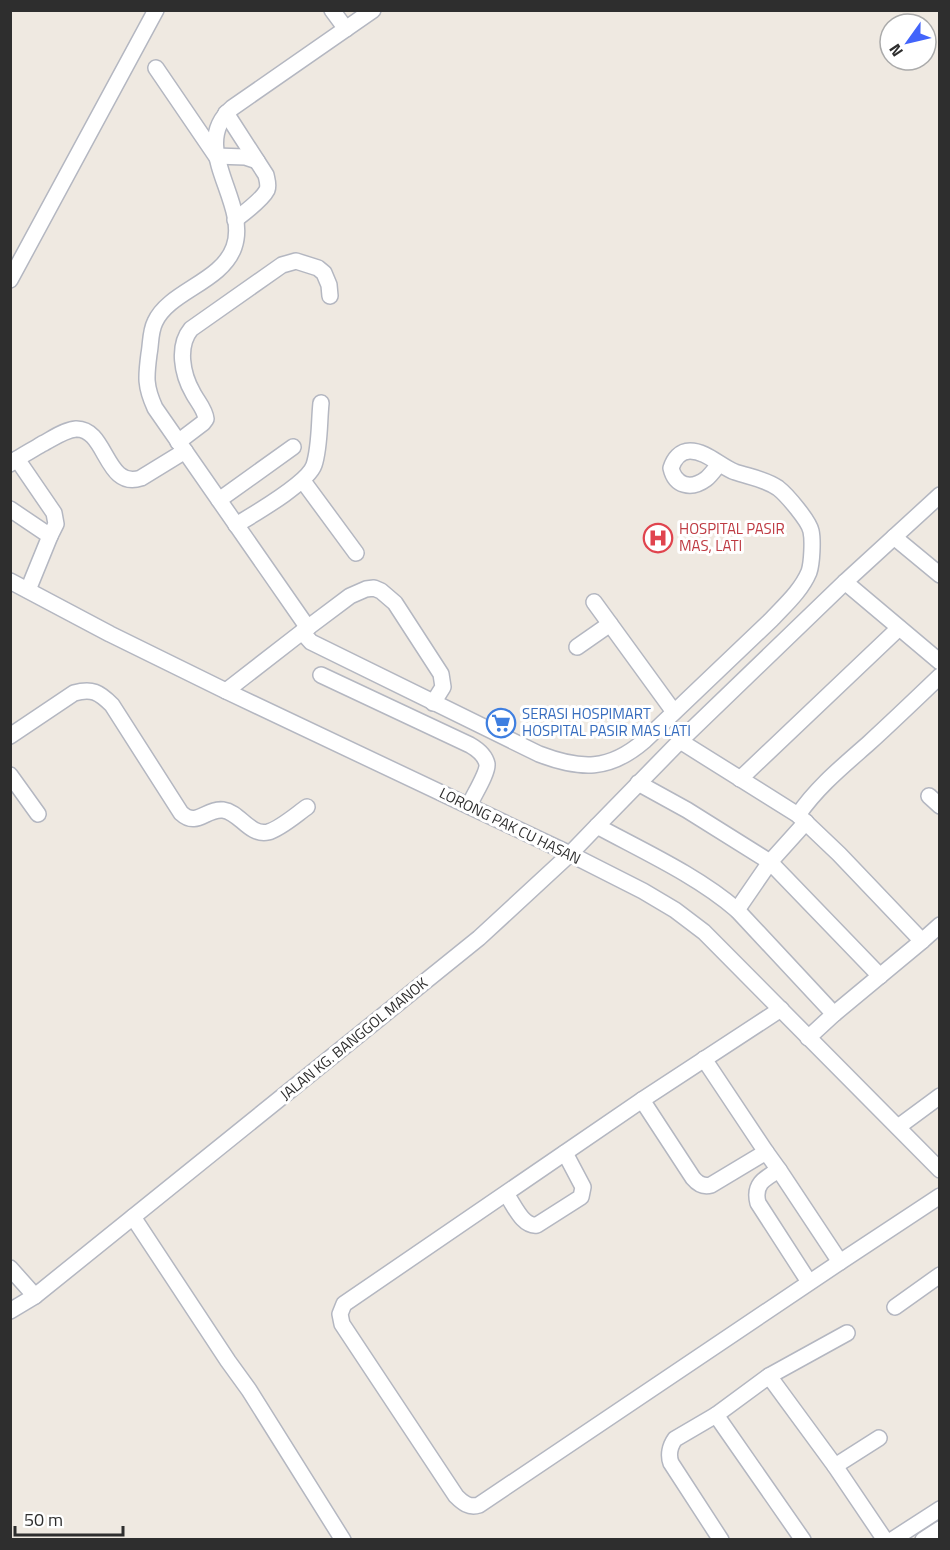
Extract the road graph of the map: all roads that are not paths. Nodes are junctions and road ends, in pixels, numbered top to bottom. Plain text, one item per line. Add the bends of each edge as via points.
1 (156, 10) edge
2 (332, 10) edge
3 (373, 10) edge
4 (346, 29) junction
5 (156, 68) dead end
6 (226, 113) junction
7 (216, 156) junction
8 (257, 161) junction
9 (235, 220) junction
10 (10, 280) edge
11 (330, 296) dead end
12 (321, 404) dead end
13 (181, 446) junction
14 (292, 447) dead end
15 (14, 462) edge
16 (719, 464) dead end
17 (303, 481) junction
18 (939, 495) edge
19 (219, 500) junction
20 (10, 509) edge
21 (236, 525) junction
22 (50, 536) junction
23 (894, 537) junction
24 (356, 553) dead end
25 (939, 575) edge
26 (10, 581) edge
27 (845, 582) junction
28 (28, 590) junction
29 (594, 602) dead end
30 (610, 624) junction
31 (899, 628) junction
32 (305, 630) junction
33 (577, 646) dead end
34 (939, 662) edge
35 (321, 675) dead end
36 (939, 676) edge
37 (226, 691) junction
38 (433, 703) junction
39 (674, 712) junction
40 (10, 736) edge
41 (680, 741) junction
42 (10, 775) edge
43 (740, 780) junction
44 (638, 783) junction
45 (469, 806) junction
46 (307, 807) dead end
47 (39, 814) dead end
48 (802, 819) junction
49 (597, 826) junction
50 (570, 854) junction
51 (770, 862) junction
52 (737, 910) junction
53 (939, 925) edge
54 (922, 941) junction
55 (880, 976) junction
56 (781, 1009) junction
57 (834, 1014) junction
58 (808, 1038) junction
59 (704, 1059) junction
60 (939, 1095) edge
61 (642, 1100) junction
62 (898, 1127) junction
63 (766, 1152) junction
64 (565, 1153) junction
65 (779, 1170) junction
66 (939, 1170) edge
67 (506, 1194) junction
68 (939, 1196) edge
69 (134, 1217) junction
70 (840, 1262) junction
71 (10, 1268) edge
72 (939, 1275) edge
73 (810, 1282) junction
74 (35, 1296) junction
75 (895, 1307) dead end
76 (10, 1311) edge
77 (848, 1333) dead end
78 (769, 1376) junction
79 (716, 1415) junction
80 (879, 1438) dead end
81 (835, 1466) junction
82 (939, 1509) edge
83 (939, 1529) edge
84 (918, 1536) edge
85 (343, 1539) edge
86 (722, 1539) edge
87 (803, 1539) edge
88 (885, 1539) edge
89 (892, 1539) edge

1 - 10 street
2 - 4 street
3 - 4 street
4 - 6 street
5 - 7 street
6 - 7 street via 216,132
6 - 8 street
7 - 8 street
7 - 9 street
8 - 9 street via 266,176 267,189
9 - 13 street via 235,246 224,263 170,305 152,329 147,388 155,408
11 - 13 street via 324,273 296,261 282,265 191,329 183,342 184,369 206,418
12 - 17 street via 314,465
13 - 15 street via 141,478 124,478 93,437 74,429
13 - 19 street
14 - 19 street
15 - 22 street via 54,513 56,524
16 - 39 street via 759,478 790,501 811,530 812,559 801,586 790,600
17 - 21 street
17 - 24 street
18 - 23 street, JALAN KG. BANGGOL MANOK
19 - 21 street
20 - 22 street
21 - 32 street
22 - 28 street
23 - 25 street
23 - 27 street, JALAN KG. BANGGOL MANOK
26 - 28 street, LORONG PAK CU HASAN
27 - 31 street
27 - 41 street, JALAN KG. BANGGOL MANOK
28 - 37 street, LORONG PAK CU HASAN
29 - 30 street
30 - 33 street
30 - 39 street
31 - 34 street
31 - 43 street
32 - 37 street
32 - 38 street via 311,642
32 - 38 street via 359,591 381,591 395,603 441,674 443,687
35 - 45 street via 480,752 487,768
36 - 48 street via 821,786 808,801
37 - 45 street, LORONG PAK CU HASAN
38 - 39 street via 539,754 582,764 604,763 630,752
40 - 46 street via 74,693 91,690 112,705 180,813 187,818 223,810 264,832
41 - 43 street
41 - 44 street, JALAN KG. BANGGOL MANOK
42 - 47 street
43 - 48 street
44 - 49 street, JALAN KG. BANGGOL MANOK
44 - 51 street
45 - 50 street, LORONG PAK CU HASAN
48 - 51 street
48 - 54 street
49 - 50 street, JALAN KG. BANGGOL MANOK
49 - 52 street via 654,856
50 - 56 street, LORONG PAK CU HASAN via 675,910 704,932
50 - 69 street, JALAN KG. BANGGOL MANOK via 479,938
51 - 52 street
51 - 55 street
52 - 57 street
53 - 54 street
54 - 55 street
55 - 57 street
56 - 58 street, LORONG PAK CU HASAN
56 - 59 street
57 - 58 street
58 - 62 street, LORONG PAK CU HASAN
59 - 61 street
59 - 63 street
60 - 62 street
61 - 63 street via 693,1179 702,1185 711,1185
61 - 64 street
62 - 66 street, LORONG PAK CU HASAN
63 - 65 street
64 - 67 street
64 - 67 street via 583,1187 581,1197 532,1226
65 - 70 street
65 - 73 street via 759,1184 758,1203
67 - 73 street via 348,1301 340,1314 342,1324 456,1496 467,1505 479,1505
68 - 70 street
69 - 74 street, JALAN KG. BANGGOL MANOK
69 - 85 street
70 - 73 street
71 - 74 street
72 - 75 street
74 - 76 street, JALAN KG. BANGGOL MANOK
77 - 78 street
78 - 79 street
78 - 81 street
79 - 86 street via 675,1439 670,1454
79 - 87 street
80 - 81 street
81 - 88 street
82 - 84 street
83 - 84 street
84 - 89 street

